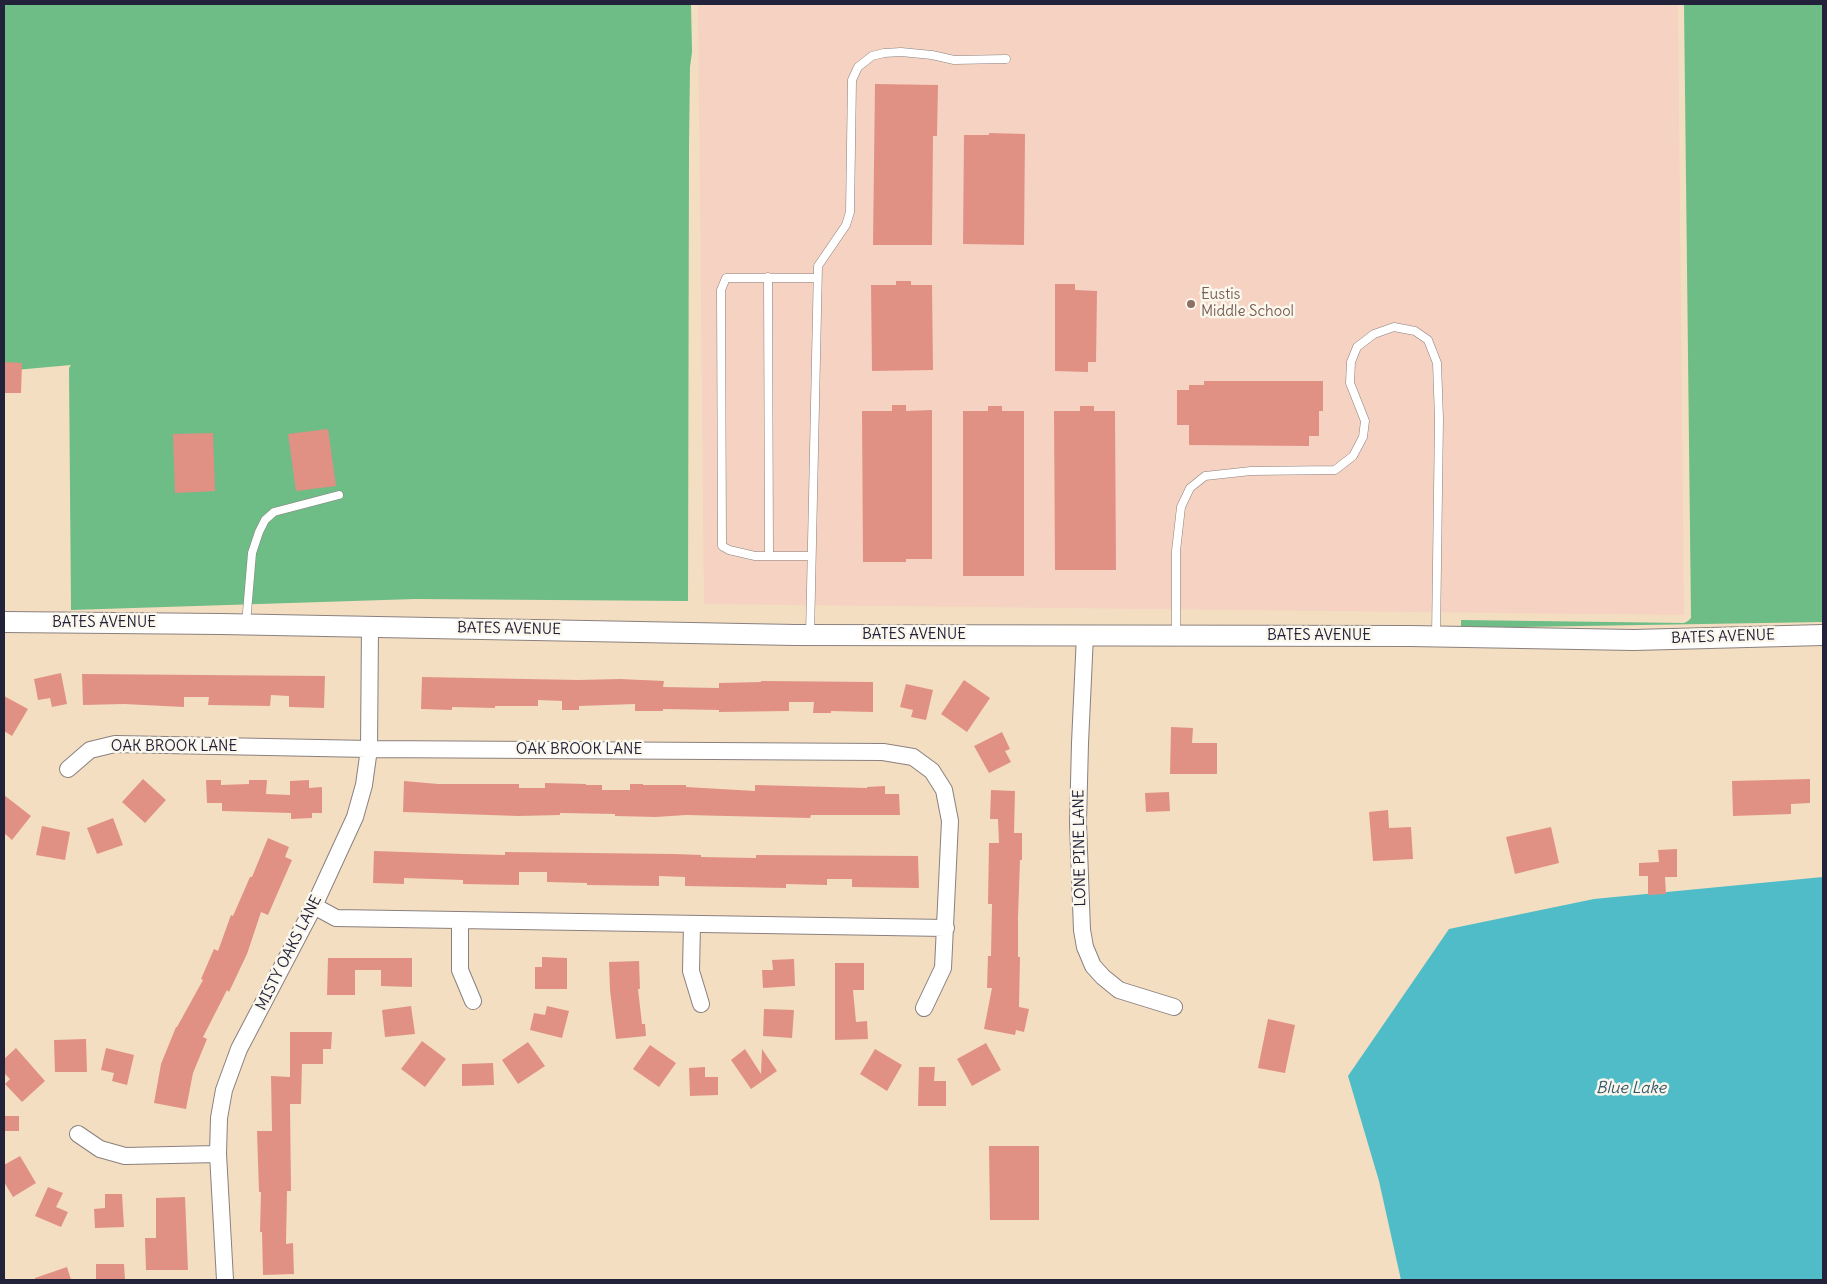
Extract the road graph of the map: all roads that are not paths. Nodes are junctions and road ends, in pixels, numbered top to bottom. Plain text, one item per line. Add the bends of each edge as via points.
1 (1006, 59) dead end
2 (768, 277) junction
3 (817, 278) junction
4 (340, 495) dead end
5 (769, 556) junction
6 (811, 556) junction
7 (4, 622) edge
8 (246, 624) junction
9 (370, 626) junction
10 (1823, 634) edge
11 (810, 635) junction
12 (1085, 635) junction
13 (1176, 635) junction
14 (1436, 636) junction
15 (369, 749) junction
16 (68, 769) dead end
17 (314, 906) junction
18 (460, 920) junction
19 (692, 924) junction
20 (946, 928) junction
21 (473, 1002) dead end
22 (701, 1004) dead end
23 (1174, 1006) dead end
24 (924, 1008) dead end
25 (78, 1134) dead end
26 (218, 1154) junction
27 (225, 1280) edge

1 - 3 lane via 954,60 901,52 872,56 858,67 852,80 850,212 846,225 818,266
2 - 3 lane
2 - 5 lane
2 - 5 lane via 726,278 722,290 722,546 742,554
3 - 6 lane
4 - 8 lane via 274,512 265,520 252,553
5 - 6 lane
6 - 11 lane
7 - 8 street, BATES AVENUE
8 - 9 street, BATES AVENUE
9 - 11 street, BATES AVENUE
9 - 15 street, MISTY OAKS LANE
10 - 14 street, BATES AVENUE via 1634,640
11 - 12 street, BATES AVENUE
12 - 13 street, BATES AVENUE
12 - 23 street, LONE PINE LANE via 1078,823 1085,947 1093,966 1119,990
13 - 14 street, BATES AVENUE
13 - 14 lane via 1176,551 1181,507 1190,488 1205,476 1251,471 1336,470 1353,456 1363,437 1365,421 1350,383 1351,362 1357,347 1374,334 1394,327 1415,331 1428,340 1437,363
15 - 16 street, OAK BROOK LANE via 115,744 90,750
15 - 17 street, MISTY OAKS LANE via 355,817
15 - 20 street, OAK BROOK LANE via 883,752 913,758 932,771 944,790 950,821
17 - 18 street via 336,918
17 - 26 street, MISTY OAKS LANE via 239,1049 224,1090
18 - 19 street
18 - 21 street via 460,970
19 - 20 street
19 - 22 street via 691,971
20 - 24 street, OAK BROOK LANE via 943,968
25 - 26 street via 100,1149 125,1156
26 - 27 street, MISTY OAKS LANE

